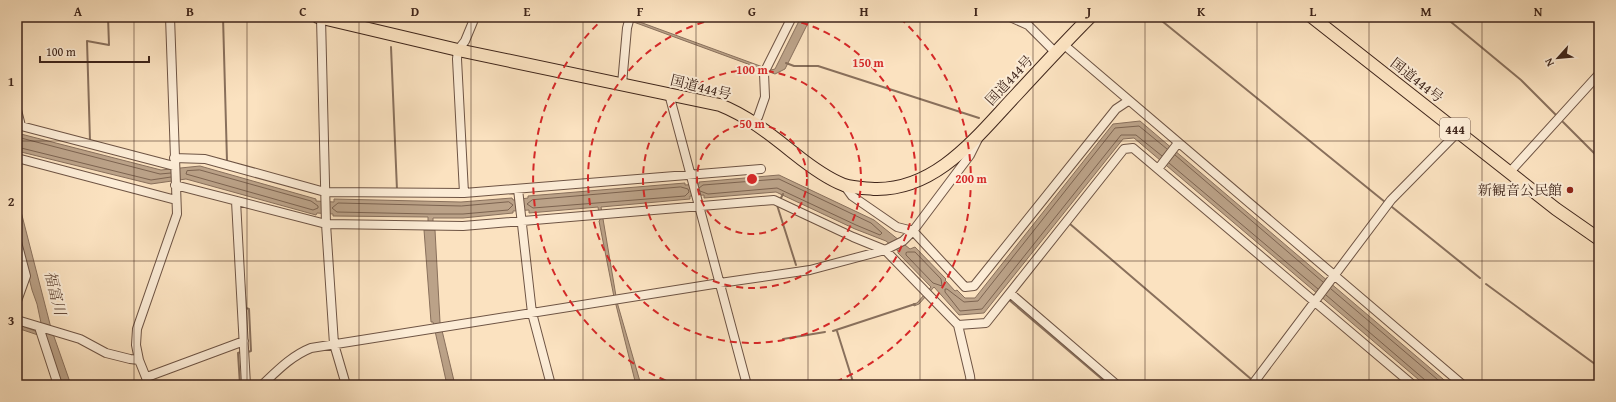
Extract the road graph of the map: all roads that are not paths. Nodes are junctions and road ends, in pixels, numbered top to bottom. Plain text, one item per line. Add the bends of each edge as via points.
1 (170, 17) edge
2 (320, 17) edge
3 (475, 17) edge
4 (792, 17) edge
5 (1010, 17) edge
6 (1090, 17) edge
7 (1312, 17) edge
8 (629, 20) edge
9 (1059, 48) junction
10 (458, 50) junction
11 (1599, 74) edge
12 (622, 84) junction
13 (669, 94) junction
14 (1128, 101) junction
15 (17, 110) edge
16 (754, 122) junction
17 (1458, 132) junction
18 (980, 133) junction
19 (1178, 143) junction
20 (17, 158) edge
21 (174, 158) junction
22 (174, 166) junction
23 (761, 169) dead end
24 (1158, 169) junction
25 (1509, 173) junction
26 (692, 177) junction
27 (175, 183) junction
28 (844, 185) junction
29 (464, 193) junction
30 (518, 193) junction
31 (325, 196) junction
32 (176, 200) junction
33 (236, 201) junction
34 (698, 204) junction
35 (521, 217) junction
36 (326, 220) junction
37 (910, 234) junction
38 (1599, 239) edge
39 (17, 242) edge
40 (885, 250) junction
41 (1333, 278) junction
42 (720, 283) junction
43 (1008, 297) junction
44 (1316, 300) junction
45 (17, 302) edge
46 (532, 313) junction
47 (17, 320) edge
48 (958, 325) junction
49 (41, 331) junction
50 (244, 341) junction
51 (334, 344) junction
52 (139, 360) junction
53 (148, 381) edge
54 (58, 385) edge
55 (246, 385) edge
56 (262, 385) edge
57 (346, 385) edge
58 (551, 385) edge
59 (747, 385) edge
60 (971, 385) edge
61 (1117, 385) edge
62 (1252, 385) edge
63 (1412, 385) edge
64 (1463, 385) edge

1 - 21 street
2 - 10 highway, 国道444号
2 - 31 street
3 - 10 street via 465,41
4 - 16 street via 766,70 765,97
5 - 9 street via 1028,25
6 - 9 highway, 国道444号
7 - 17 highway, 国道444号 / 444
8 - 12 street
9 - 14 street
9 - 18 highway, 国道444号
10 - 12 highway, 国道444号
10 - 29 street
11 - 25 street
12 - 13 highway, 国道444号
13 - 16 highway, 国道444号 via 720,105
13 - 26 street
14 - 19 street
14 - 37 street via 1116,109 974,286 965,287 955,282
15 - 22 street via 21,126
16 - 28 highway, 国道444号 via 812,167
17 - 25 highway, 国道444号 / 444
17 - 41 street via 1390,200
18 - 28 highway, 国道444号 via 948,164 908,185 886,189
18 - 37 street via 970,155
19 - 24 street
19 - 41 street
20 - 32 street
21 - 22 street
21 - 31 street via 205,159
22 - 27 street
23 - 26 street
24 - 43 street via 1133,148 1124,149
24 - 44 street
25 - 38 highway, 国道444号 / 444
26 - 30 street
26 - 34 street
27 - 32 street
27 - 33 street
28 - 37 street via 852,196
29 - 30 street
29 - 31 street
30 - 35 street
31 - 36 street
32 - 52 street via 177,214 137,329 136,345
33 - 36 street
33 - 50 street
34 - 35 street
34 - 40 street via 774,200
34 - 42 street
35 - 36 street via 463,226
35 - 46 street
36 - 51 street
37 - 40 street
39 - 45 street via 26,276
40 - 42 street via 810,270
40 - 48 street via 927,293 938,299
41 - 44 street
41 - 64 street
42 - 46 street
42 - 59 street
43 - 48 street via 986,323
43 - 61 street
44 - 62 street
44 - 63 street
46 - 51 street
46 - 58 street
47 - 49 street
48 - 60 street
49 - 52 street via 55,331 80,339 106,353
49 - 54 street
50 - 53 street
50 - 55 street
51 - 56 street via 300,353
51 - 57 street
52 - 53 street

